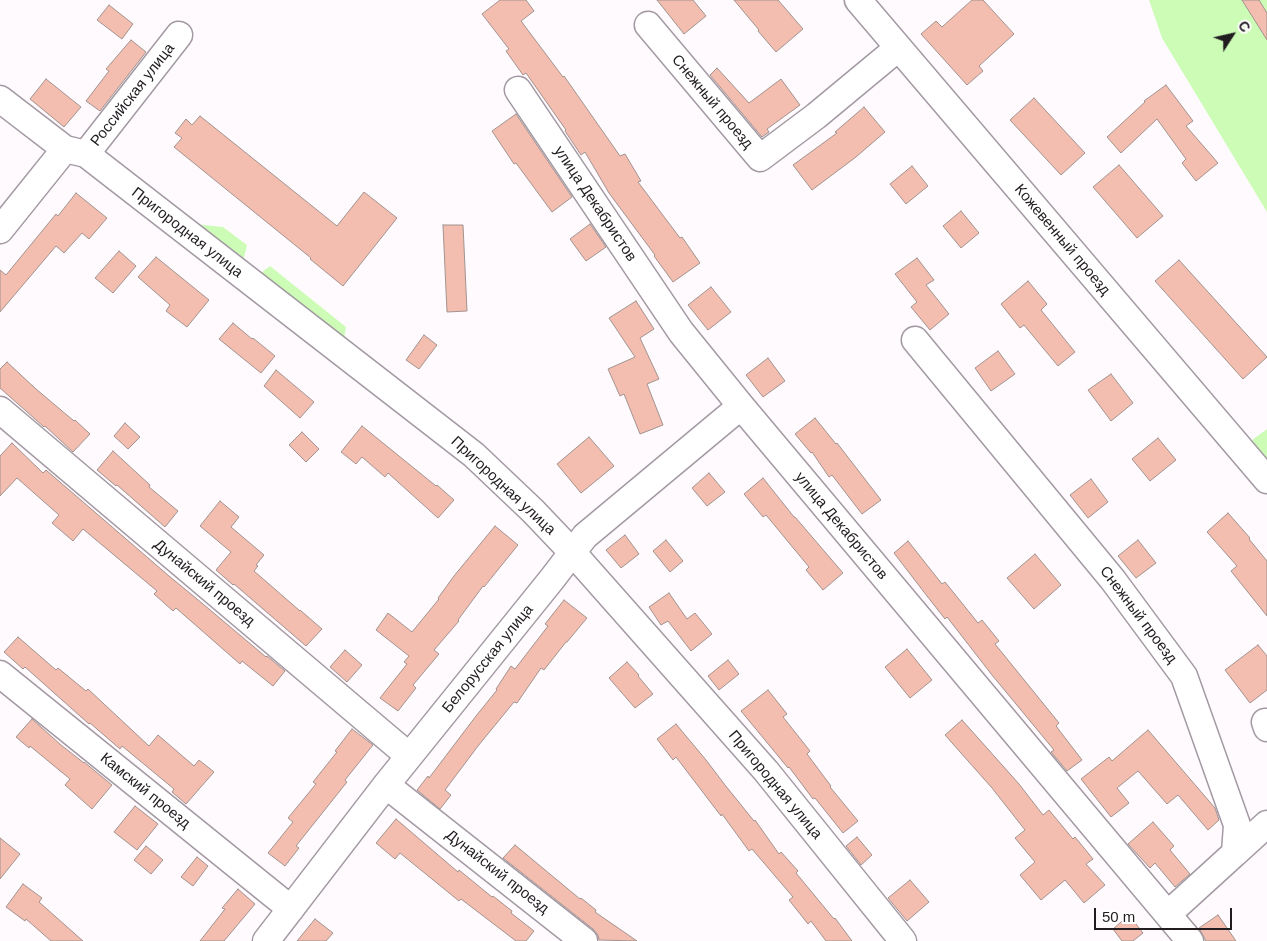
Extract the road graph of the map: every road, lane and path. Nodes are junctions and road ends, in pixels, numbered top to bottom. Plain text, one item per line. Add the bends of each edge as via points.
1 (858, 0) edge
2 (648, 25) dead end
3 (179, 35) dead end
4 (898, 48) junction
5 (518, 90) dead end
6 (0, 98) edge
7 (76, 152) junction
8 (0, 230) edge
9 (915, 340) dead end
10 (741, 406) junction
11 (0, 410) edge
12 (1267, 480) edge
13 (573, 553) junction
14 (0, 674) edge
15 (409, 756) junction
16 (386, 785) junction
17 (1267, 824) edge
18 (1235, 853) junction
19 (291, 909) junction
20 (1168, 914) junction
21 (275, 938) edge
22 (584, 941) edge
23 (902, 941) edge
24 (1190, 941) edge

1 - 4 street, Кожевенный проезд
2 - 4 street, Снежный проезд via 760,158
3 - 7 street, Российская улица
4 - 12 street, Кожевенный проезд
5 - 10 street, улица Декабристов via 681,332
6 - 7 street, Пригородная улица
7 - 8 street, Российская улица
7 - 13 street, Пригородная улица via 474,455
9 - 18 street, Снежный проезд via 1113,580 1184,676 1237,825
10 - 13 street, Белорусская улица via 586,536
10 - 20 street, улица Декабристов
11 - 15 street, Дунайский проезд
13 - 15 street, Белорусская улица
13 - 23 street, Пригородная улица via 766,770
14 - 19 street, Камский проезд
15 - 16 street, Белорусская улица
16 - 19 street, Белорусская улица
16 - 22 street, Дунайский проезд
17 - 18 street
18 - 20 street
19 - 21 street, Белорусская улица
20 - 24 street, улица Декабристов

